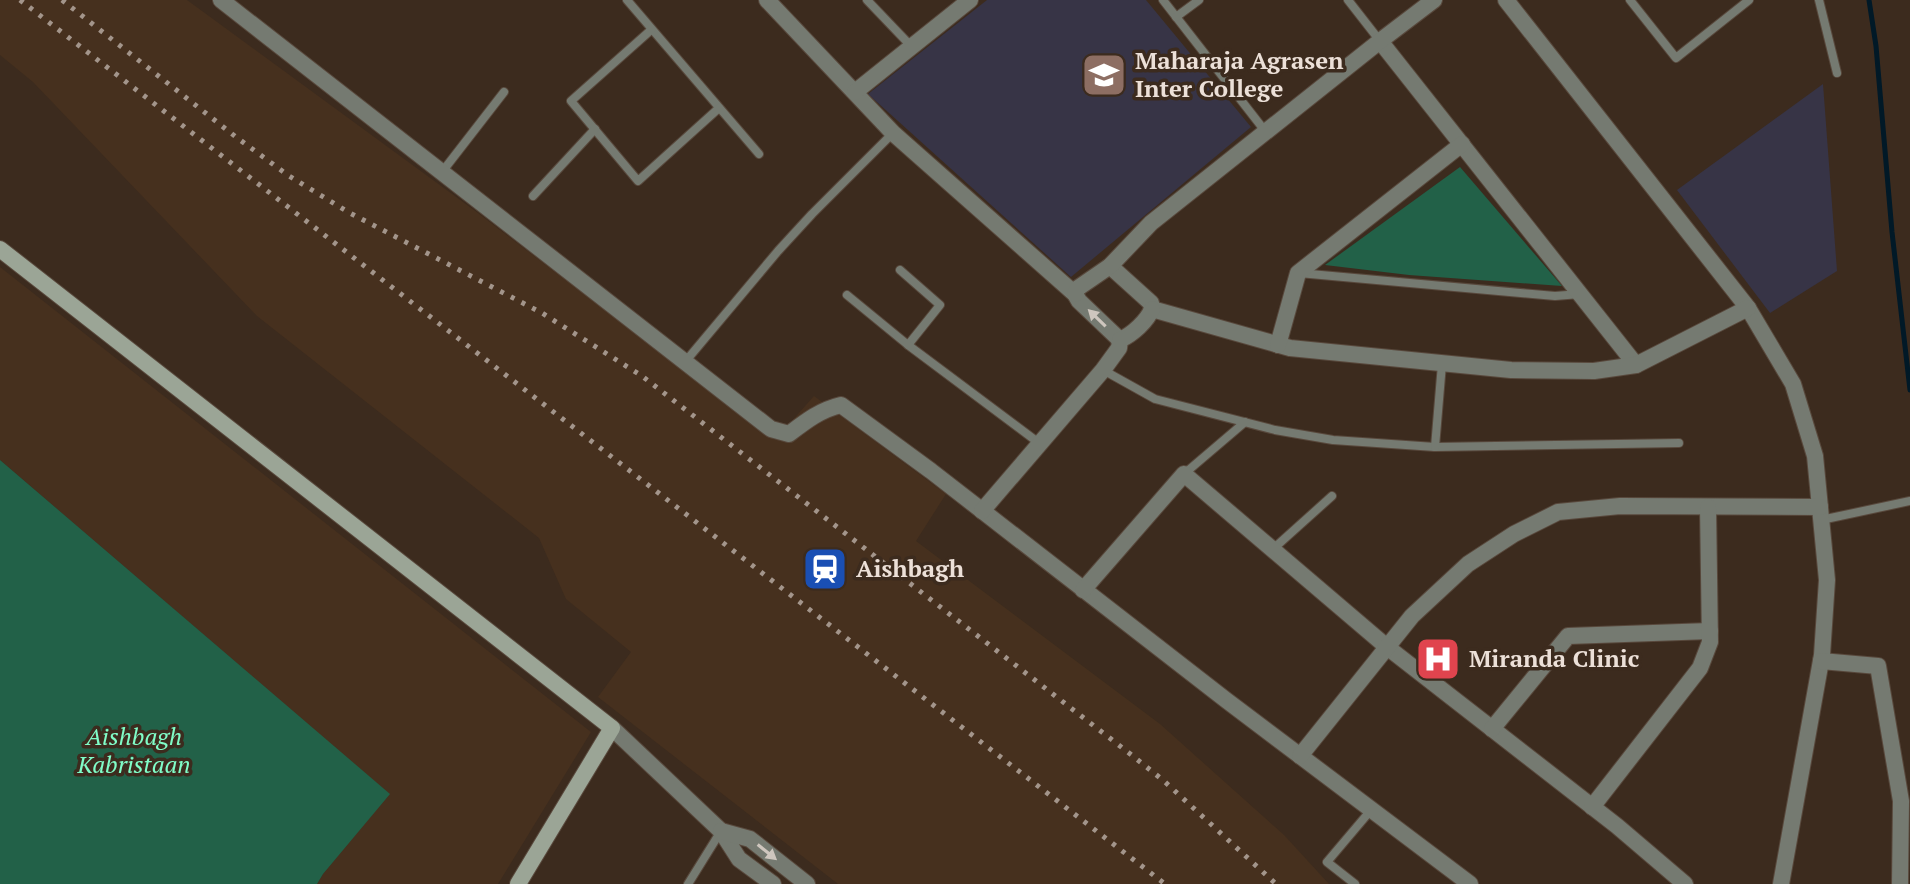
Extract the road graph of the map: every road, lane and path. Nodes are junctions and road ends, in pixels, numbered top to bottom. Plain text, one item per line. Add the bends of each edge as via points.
1 (221, 0) edge
2 (627, 0) edge
3 (767, 0) edge
4 (867, 0) edge
5 (970, 0) edge
6 (1163, 0) edge
7 (1199, 0) edge
8 (1348, 0) edge
9 (1434, 0) edge
10 (1506, 0) edge
11 (1630, 0) edge
12 (1749, 0) edge
13 (1819, 0) edge
14 (1176, 17) junction
15 (651, 30) junction
16 (1380, 41) junction
17 (911, 47) junction
18 (1837, 73) dead end
19 (504, 92) dead end
20 (855, 92) junction
21 (719, 108) junction
22 (595, 129) junction
23 (1266, 132) junction
24 (893, 133) junction
25 (1462, 144) junction
26 (759, 154) dead end
27 (442, 173) junction
28 (533, 196) dead end
29 (0, 249) edge
30 (1110, 266) junction
31 (900, 270) dead end
32 (1298, 273) junction
33 (1075, 294) junction
34 (1581, 294) junction
35 (847, 295) dead end
36 (1748, 308) junction
37 (1152, 309) junction
38 (1120, 340) junction
39 (908, 345) junction
40 (1278, 345) junction
41 (685, 362) junction
42 (1442, 364) junction
43 (1636, 365) junction
44 (1103, 370) junction
45 (1245, 422) junction
46 (1039, 443) junction
47 (1679, 443) dead end
48 (1435, 447) junction
49 (1184, 474) junction
50 (1332, 496) dead end
51 (1909, 501) edge
52 (1708, 507) junction
53 (982, 511) junction
54 (1821, 513) junction
55 (1272, 549) junction
56 (1083, 590) junction
57 (1710, 631) junction
58 (1387, 647) junction
59 (1821, 661) junction
60 (612, 728) junction
61 (1492, 729) junction
62 (1300, 756) junction
63 (1592, 807) junction
64 (1371, 810) junction
65 (721, 831) junction
66 (1683, 883) edge
67 (518, 884) edge
68 (688, 884) edge
69 (773, 884) edge
70 (807, 884) edge
71 (1355, 884) edge
72 (1470, 884) edge
73 (1781, 884) edge
74 (1900, 884) edge

1 - 27 street
2 - 15 lane
3 - 20 street
4 - 17 lane
5 - 17 street
6 - 14 lane
7 - 14 lane
8 - 16 lane
9 - 16 street
10 - 36 street
11 - 12 lane via 1676,58
13 - 18 lane
14 - 23 lane
15 - 21 lane
15 - 22 lane via 571,101
16 - 23 street
16 - 25 street
17 - 20 street
19 - 27 lane
20 - 24 street
21 - 22 lane via 638,181
21 - 26 lane
22 - 28 lane
23 - 30 street via 1151,223
24 - 33 street
24 - 41 lane via 795,232
25 - 32 street
25 - 34 street
27 - 41 street
29 - 60 street
30 - 33 street
30 - 37 street
31 - 39 lane via 940,305
32 - 34 lane
32 - 40 street
38 -> 33 street
34 - 43 street
35 - 39 lane
36 - 43 street
36 - 54 street via 1793,384 1815,456
37 - 38 street via 1130,336
37 - 40 street
38 - 44 street
39 - 46 lane
40 - 42 street
41 - 53 street via 780,432 789,434 829,407 841,405
42 - 43 street via 1594,371
42 - 48 lane
44 - 45 lane via 1155,399
44 - 46 street
45 - 48 lane via 1333,440
45 - 49 lane
46 - 53 street
47 - 48 lane
49 - 55 street
49 - 56 street
50 - 55 lane
51 - 54 lane
52 - 54 street
52 - 57 street
52 - 58 street via 1558,512 1468,564
53 - 56 street
54 - 59 street via 1827,580
55 - 58 street
56 - 62 street
57 - 61 street via 1568,636
57 - 63 street via 1700,668
58 - 61 street
58 - 62 street
59 - 73 street
59 - 74 street via 1878,666 1901,801
60 - 65 street
60 - 67 street
61 - 63 street
62 - 64 street
63 - 66 street
64 - 71 lane via 1327,862
64 - 72 street
65 - 68 lane
65 - 69 street via 739,859
65 -> 70 street via 750,839

